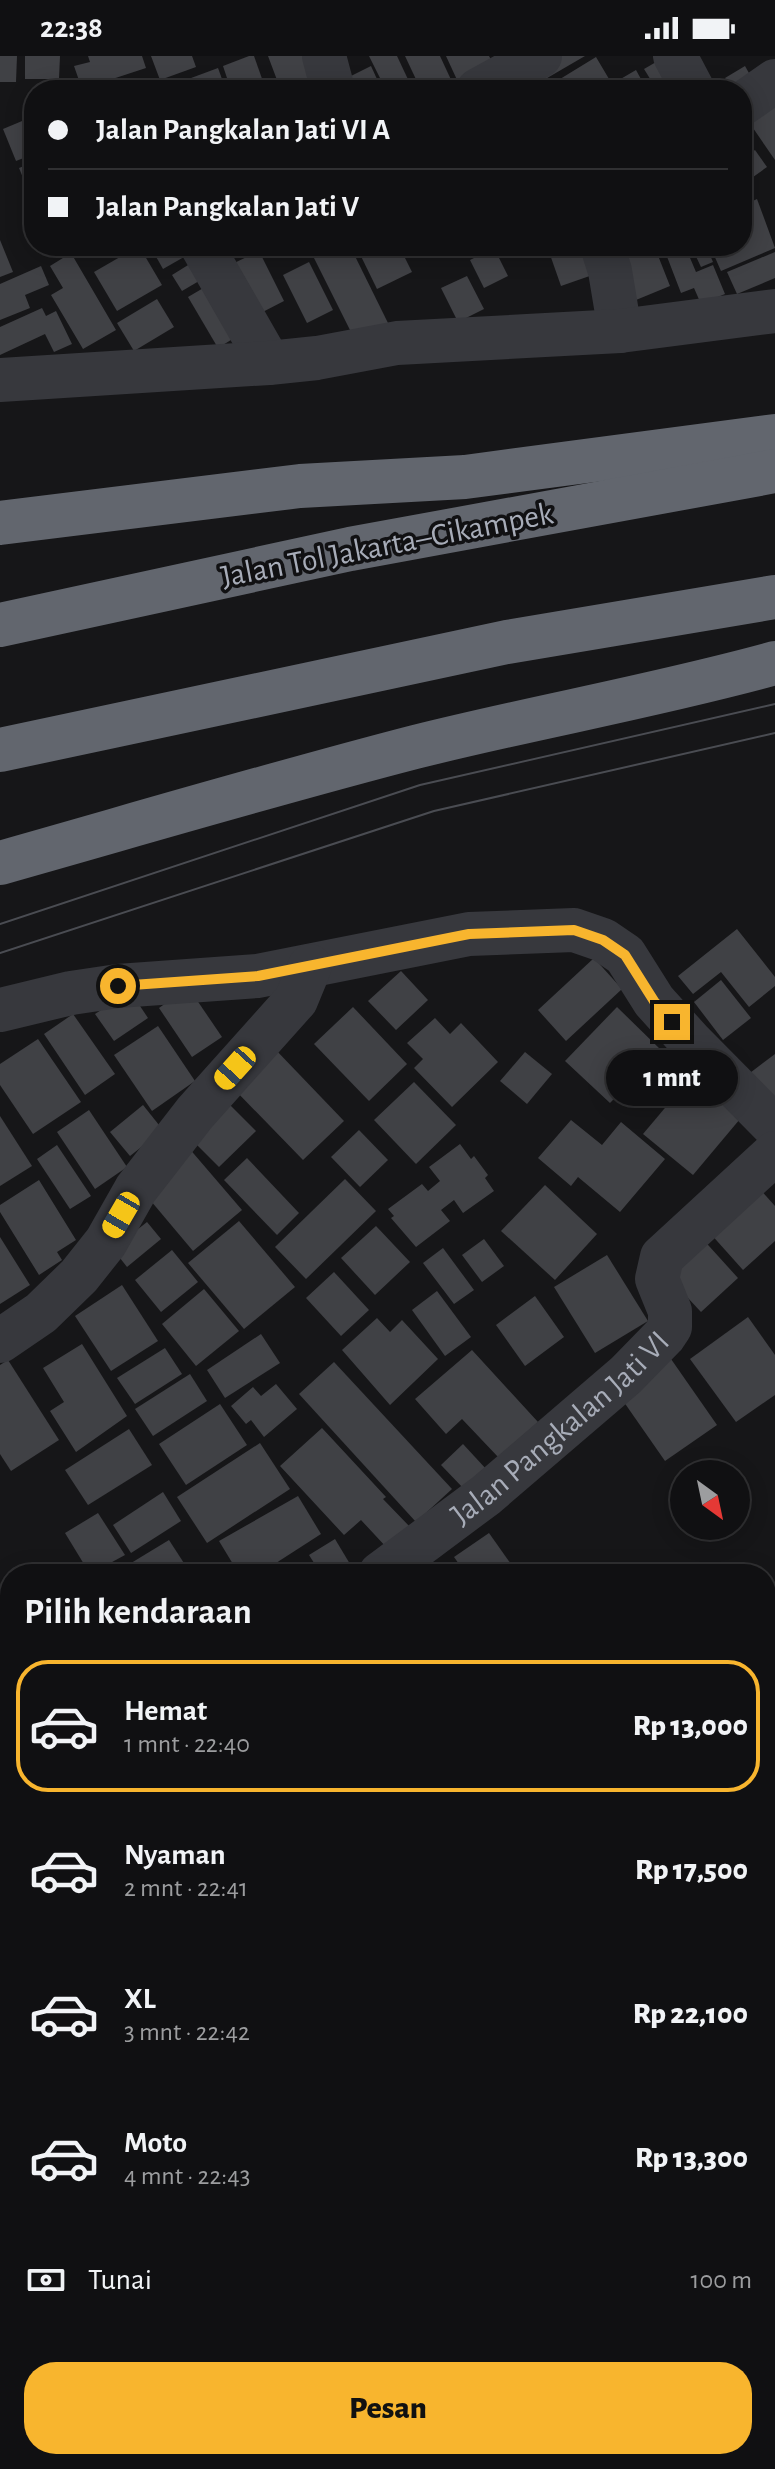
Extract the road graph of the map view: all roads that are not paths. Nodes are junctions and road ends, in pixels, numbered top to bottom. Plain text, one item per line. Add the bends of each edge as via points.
1 (324, 56) edge
2 (675, 56) edge
3 (529, 71) edge
4 (330, 80) edge
5 (505, 80) edge
6 (688, 80) edge
7 (775, 81) edge
8 (752, 97) edge
9 (208, 256) edge
10 (605, 256) edge
11 (775, 311) edge
12 (620, 331) junction
13 (269, 363) junction
14 (0, 380) edge
15 (775, 436) edge
16 (775, 471) edge
17 (0, 523) edge
18 (775, 597) edge
19 (0, 625) edge
20 (775, 663) edge
21 (0, 750) edge
22 (0, 863) edge
23 (310, 966) junction
24 (0, 1010) edge
25 (775, 1127) edge
26 (775, 1153) edge
27 (0, 1341) edge
28 (393, 1564) edge

1 - 4 street
2 - 6 street
3 - 5 street
7 - 8 street
9 - 13 street
10 - 12 street
11 - 12 street
12 - 13 street via 397,343
13 - 14 street
15 - 17 highway via 465,477 300,486
16 - 19 highway, Jalan Tol Jakarta–Cikampek via 350,549
18 - 21 highway via 507,642
20 - 22 highway via 414,748
23 - 24 street via 258,976 118,986
23 - 25 street via 469,934 574,930 603,940 625,955 654,1001
23 - 27 street via 296,1000 195,1113 136,1189 79,1276 41,1313
26 - 28 street, Jalan Pangkalan Jati VI via 662,1257 657,1279 670,1311 664,1336 486,1495

